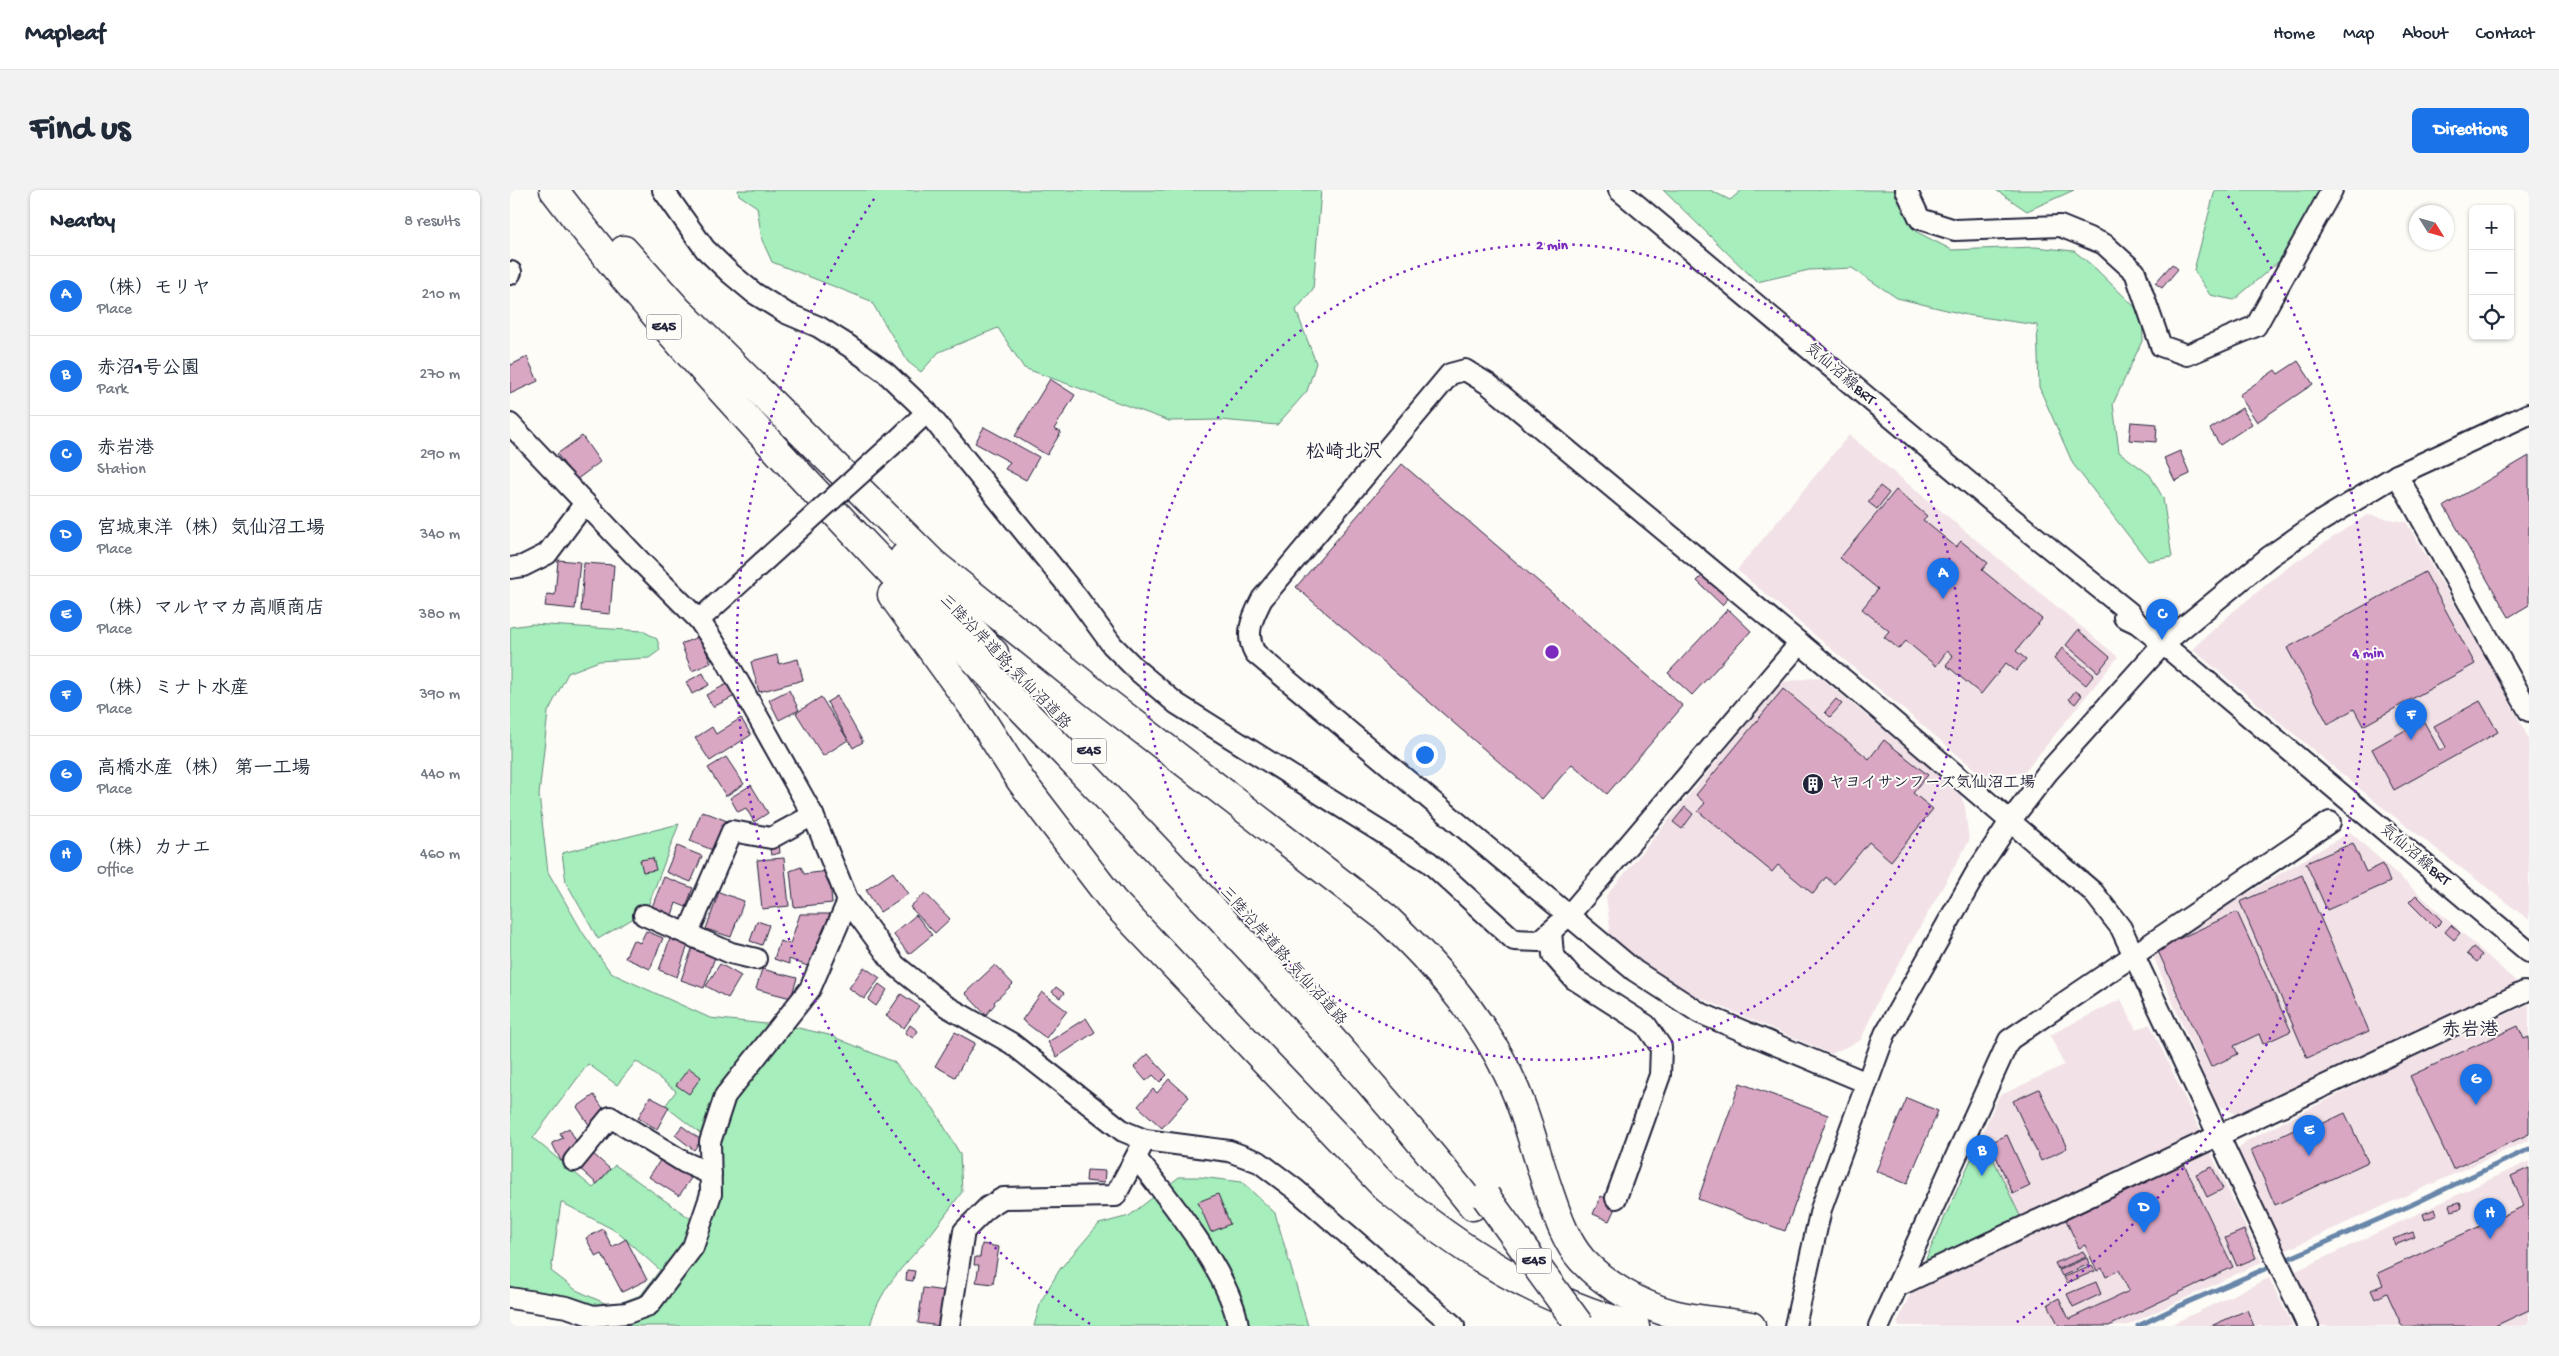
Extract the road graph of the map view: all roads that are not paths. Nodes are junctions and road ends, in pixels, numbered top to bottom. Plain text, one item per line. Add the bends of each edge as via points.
1 (554, 190) edge
2 (573, 190) edge
3 (663, 190) edge
4 (1619, 190) edge
5 (1906, 190) edge
6 (2332, 190) edge
7 (682, 314) junction
8 (927, 412) junction
9 (2529, 414) edge
10 (510, 424) edge
11 (782, 458) junction
12 (2397, 475) junction
13 (586, 503) junction
14 (510, 568) edge
15 (699, 620) junction
16 (1800, 643) junction
17 (2163, 644) junction
18 (2529, 711) edge
19 (813, 815) junction
20 (2011, 820) junction
21 (2330, 822) dead end
22 (848, 901) junction
23 (644, 915) dead end
24 (1569, 915) junction
25 (1551, 932) junction
26 (688, 933) junction
27 (2529, 952) edge
28 (2133, 954) junction
29 (756, 959) dead end
30 (2524, 992) dead end
31 (1868, 1083) junction
32 (2219, 1137) junction
33 (1141, 1149) junction
34 (574, 1161) dead end
35 (710, 1174) junction
36 (1616, 1198) dead end
37 (1480, 1202) junction
38 (1896, 1288) junction
39 (510, 1298) edge
40 (949, 1326) edge
41 (1238, 1326) edge
42 (1454, 1326) edge
43 (1562, 1326) edge
44 (1580, 1326) edge
45 (1635, 1326) edge
46 (1751, 1326) edge
47 (1795, 1326) edge
48 (1879, 1326) edge
49 (2308, 1326) edge

1 - 11 highway, 三陸沿岸道路;気仙沼道路 / E45 via 666,329
2 - 7 highway, 三陸沿岸道路;気仙沼道路 / E45
3 - 8 street via 705,249 730,273 778,308 819,327 849,346 886,373
4 - 17 street, 気仙沼線BRT via 2078,569
5 - 6 street via 1920,218 1955,230 2060,226 2104,244 2134,272 2161,346 2186,355 2256,326
7 - 37 highway, 三陸沿岸道路;気仙沼道路 / E45 via 922,577 1280,954 1417,1110
7 - 46 highway via 933,562 1102,698 1385,917 1417,948 1478,1022 1508,1074 1532,1134 1562,1226 1582,1259 1611,1286 1672,1314
8 - 15 street, bridge
8 - 25 street via 1112,645 1177,704 1429,862 1514,940 1540,941
9 - 12 street
10 - 13 street
11 - 37 highway, 三陸沿岸道路;気仙沼道路 / E45 via 1260,959
11 - 45 highway via 904,611 976,711 1021,781 1108,894 1354,1156 1423,1220 1502,1272 1533,1289 1604,1318
12 - 17 street via 2269,557
12 - 18 street
13 - 14 street via 547,554 524,566
13 - 15 street
15 - 19 street via 726,660
16 - 20 street
16 - 24 street
16 - 24 street via 1488,384 1465,370 1450,374 1262,599 1250,622 1250,643 1255,653
17 - 20 street via 2085,728
17 - 27 street, 気仙沼線BRT via 2219,691 2235,697 2289,741 2300,759
19 - 22 street
19 - 26 street via 771,838 732,831
20 - 28 street via 2093,892 2121,928
20 - 31 street via 1976,873 1885,1034
21 - 28 street
22 - 33 street via 895,965 917,985 946,1006 1011,1043
22 - 35 street via 810,989 725,1096 710,1142
23 - 26 street
24 - 25 street
24 - 31 street via 1635,971 1700,1013
25 - 36 street via 1553,955 1574,979 1646,1025 1661,1047 1660,1075
26 - 29 street via 731,954
28 - 32 street
28 - 38 street via 2009,1040
30 - 32 street
31 - 47 street via 1821,1209
32 - 38 street
32 - 49 street
33 - 40 street via 1116,1196 1003,1198 988,1207 964,1230
33 - 41 street via 1225,1287
33 - 42 street via 1229,1151 1259,1162 1295,1189
34 - 35 street via 610,1117
35 - 39 street via 711,1194 693,1247 649,1305 626,1313 593,1316
37 - 43 highway, 三陸沿岸道路;気仙沼道路 / E45
37 - 44 highway, 三陸沿岸道路;気仙沼道路 / E45, bridge
38 - 48 street

